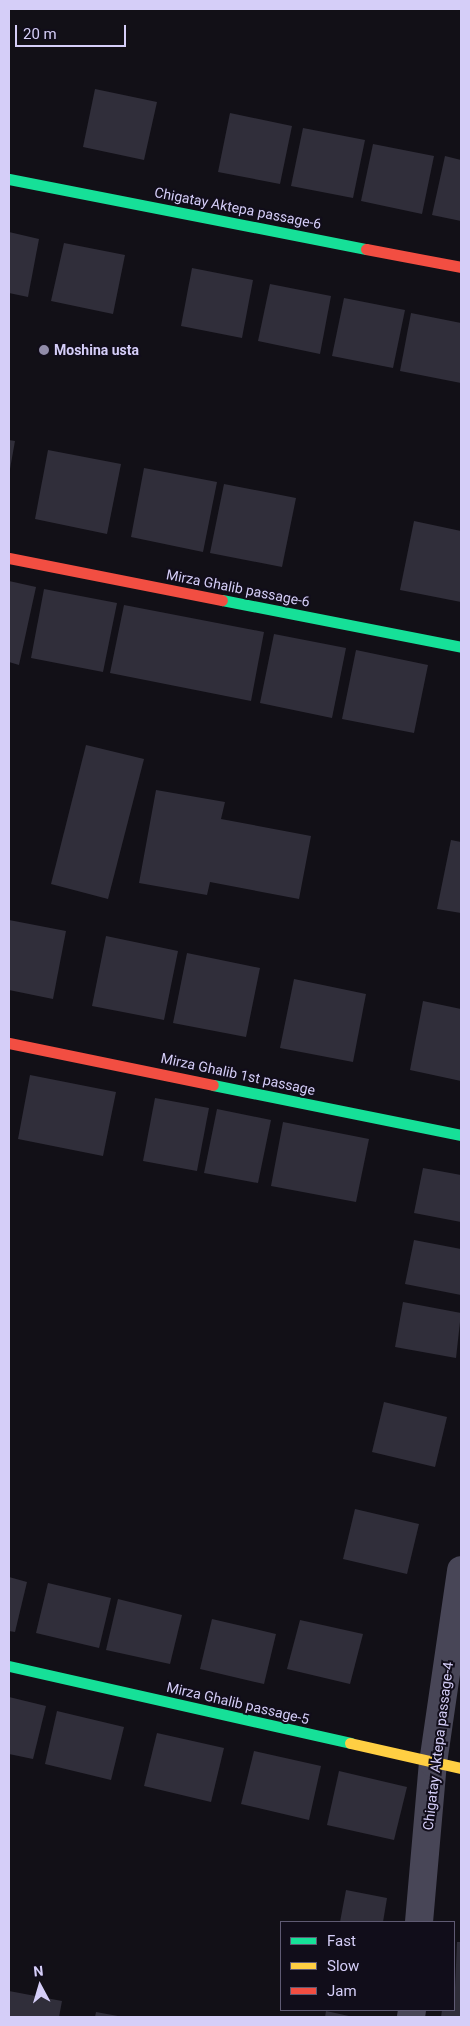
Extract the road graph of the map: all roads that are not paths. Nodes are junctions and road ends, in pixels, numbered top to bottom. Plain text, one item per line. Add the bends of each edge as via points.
1 (9, 179) edge
2 (461, 267) edge
3 (9, 558) edge
4 (461, 647) edge
5 (9, 1043) edge
6 (461, 1135) edge
7 (461, 1570) edge
8 (9, 1666) edge
9 (433, 1763) junction
10 (461, 1768) edge
11 (419, 1921) edge

1 - 2 street, Chigatay Aktepa passage-6
3 - 4 street, Mirza Ghalib passage-6
5 - 6 street, Mirza Ghalib 1st passage
7 - 9 street, Chigatay Aktepa passage-4
8 - 9 street, Mirza Ghalib passage-5
9 - 10 street, Mirza Ghalib passage-5
9 - 11 street, Chigatay Aktepa passage-4

